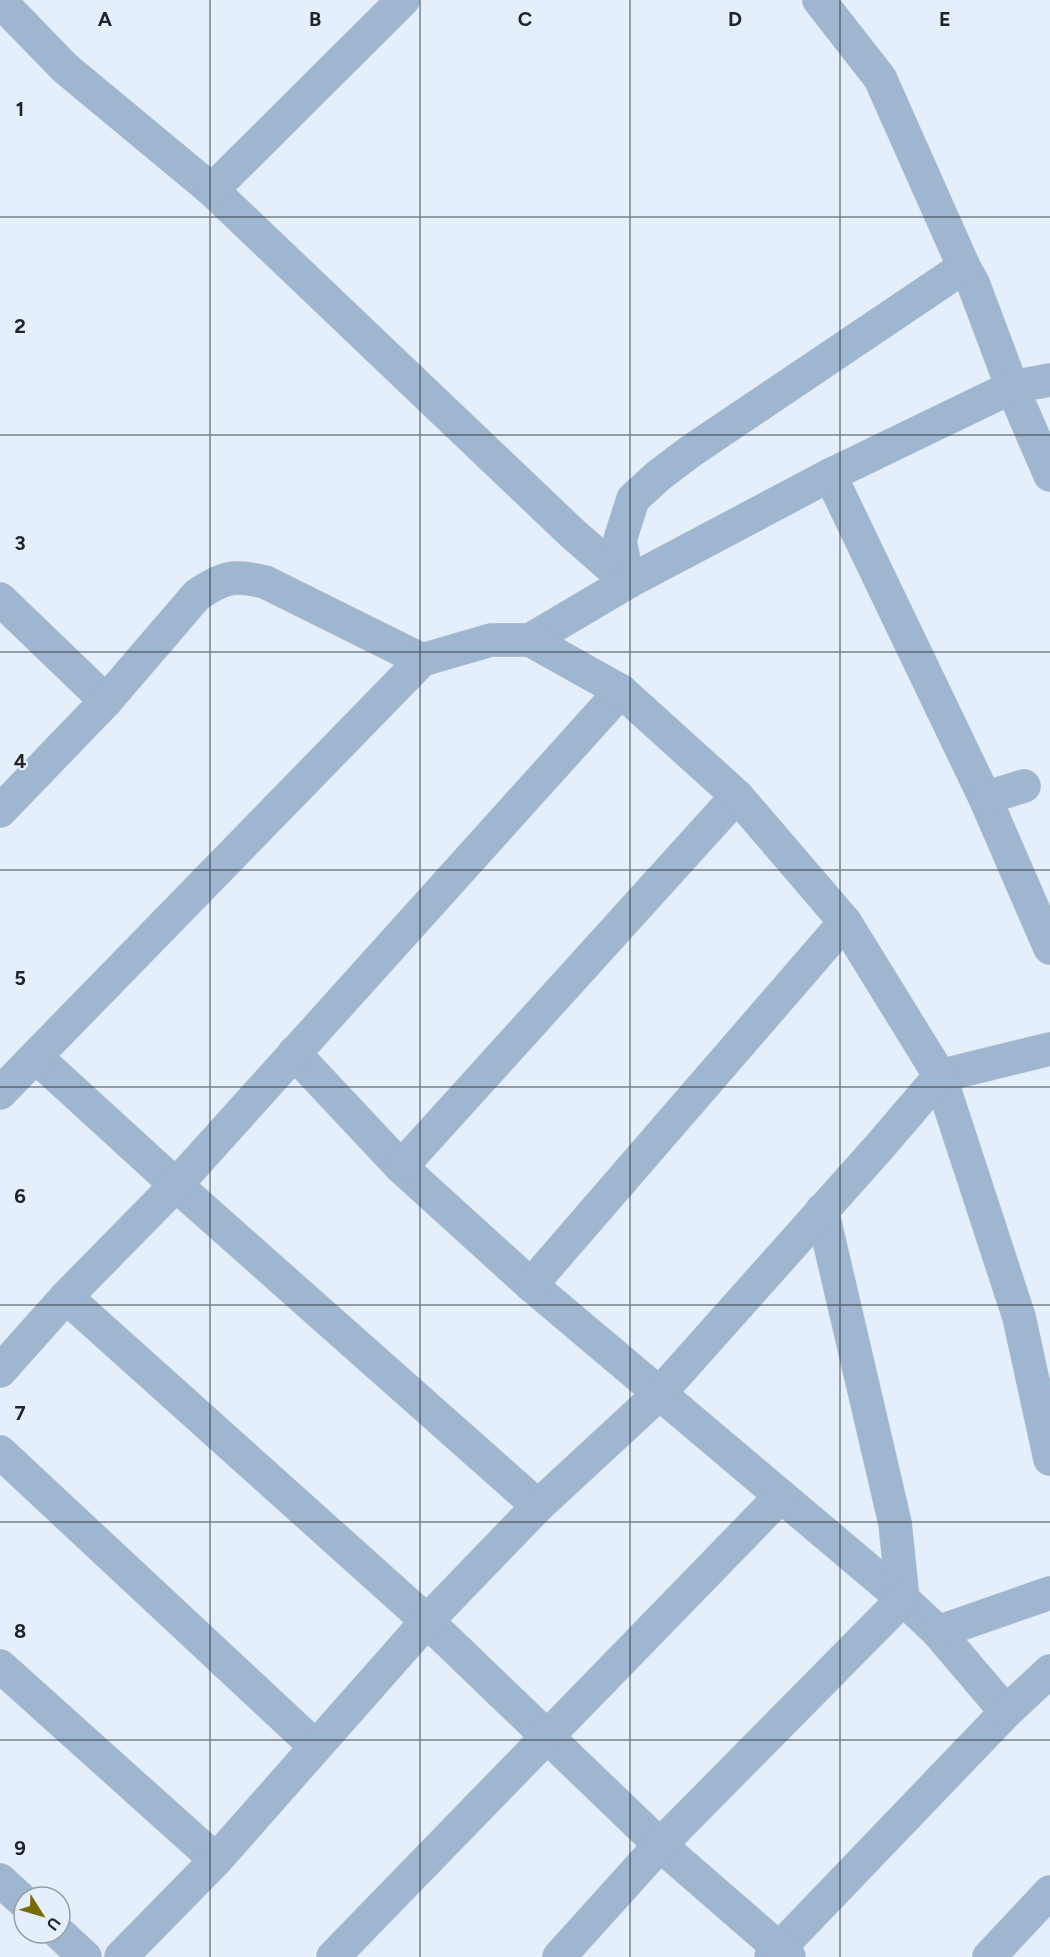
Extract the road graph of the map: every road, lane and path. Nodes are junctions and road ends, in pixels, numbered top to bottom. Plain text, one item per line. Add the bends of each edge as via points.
1 (403, 0) edge
2 (819, 0) edge
3 (0, 1) edge
4 (212, 190) junction
5 (964, 267) junction
6 (1050, 380) edge
7 (1012, 387) junction
8 (830, 475) junction
9 (1050, 475) edge
10 (628, 582) junction
11 (0, 599) edge
12 (530, 640) junction
13 (422, 660) junction
14 (621, 691) junction
15 (106, 701) junction
16 (1024, 786) dead end
17 (736, 796) junction
18 (985, 798) junction
19 (0, 811) edge
20 (845, 922) junction
21 (1050, 948) edge
22 (1050, 1049) edge
23 (294, 1053) junction
24 (36, 1057) junction
25 (940, 1076) junction
26 (0, 1093) edge
27 (401, 1167) junction
28 (176, 1185) junction
29 (822, 1210) junction
30 (531, 1285) junction
31 (66, 1297) junction
32 (0, 1371) edge
33 (659, 1394) junction
34 (0, 1452) edge
35 (1050, 1458) edge
36 (781, 1496) junction
37 (538, 1506) junction
38 (1050, 1593) edge
39 (903, 1599) junction
40 (427, 1621) junction
41 (938, 1632) junction
42 (0, 1666) edge
43 (1050, 1671) edge
44 (1006, 1712) junction
45 (547, 1736) junction
46 (315, 1746) junction
47 (660, 1845) junction
48 (216, 1860) junction
49 (0, 1880) edge
50 (12, 1891) edge
51 (1050, 1892) edge
52 (72, 1945) edge
53 (780, 1954) edge
54 (85, 1957) edge
55 (121, 1957) edge
56 (333, 1957) edge
57 (559, 1957) edge
58 (989, 1957) edge

1 - 4 street
2 - 5 street via 880,78
3 - 4 street via 65,68
4 - 10 street
5 - 7 street
5 - 10 street via 691,451 633,499 620,540
6 - 7 street
7 - 8 street
7 - 9 street
8 - 10 street
8 - 18 street
10 - 12 street
11 - 15 street
12 - 13 street via 491,640
12 - 14 street
13 - 15 street via 265,582 240,577 216,582 197,594
13 - 24 street
14 - 17 street
14 - 23 street
15 - 19 street
16 - 18 street
17 - 20 street
17 - 27 street
18 - 21 street
20 - 25 street
20 - 30 street
22 - 25 street
23 - 27 street
23 - 28 street
24 - 26 street
24 - 28 street
25 - 29 street
25 - 35 street via 1019,1317
27 - 30 street
28 - 31 street
28 - 37 street
29 - 33 street
29 - 39 street via 896,1523
30 - 33 street
31 - 32 street
31 - 40 street
33 - 36 street
33 - 37 street
34 - 46 street
36 - 39 street
36 - 45 street
37 - 40 street
38 - 41 street
39 - 41 street
39 - 47 street
40 - 45 street
40 - 46 street
41 - 44 street
42 - 48 street
43 - 44 street
44 - 53 street
45 - 47 street
45 - 56 street
46 - 48 street
47 - 53 street
47 - 57 street
48 - 55 street
49 - 50 street
51 - 58 street
52 - 54 street

